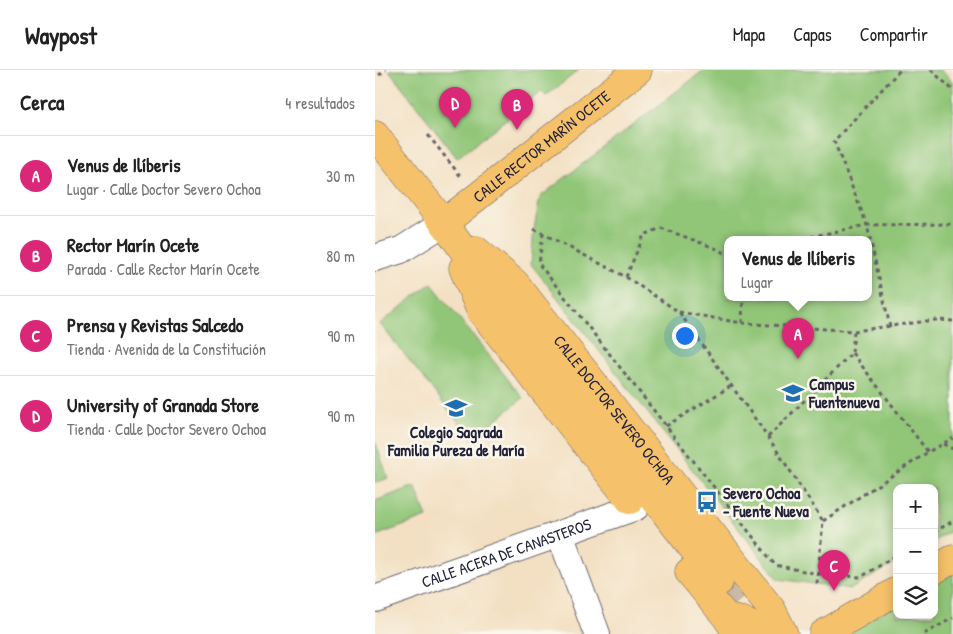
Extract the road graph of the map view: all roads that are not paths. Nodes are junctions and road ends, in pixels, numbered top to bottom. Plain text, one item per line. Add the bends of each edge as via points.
1 (638, 70) edge
2 (375, 135) edge
3 (444, 223) junction
4 (375, 258) edge
5 (636, 507) junction
6 (560, 534) junction
7 (953, 559) edge
8 (938, 568) edge
9 (719, 582) tunnel mouth
10 (893, 594) edge
11 (375, 599) edge
12 (732, 626) edge
13 (773, 626) edge
14 (597, 634) edge
15 (812, 634) edge
16 (823, 634) edge

1 - 3 main road, CALLE RECTOR MARÍN OCETE
2 - 3 main road, CALLE DOCTOR SEVERO OCHOA
3 - 4 street via 401,250
3 - 5 main road, CALLE DOCTOR SEVERO OCHOA via 481,310
3 - 9 main road, CALLE DOCTOR SEVERO OCHOA via 496,296
3 - 13 main road, CALLE DOCTOR SEVERO OCHOA via 515,283
5 - 6 street, CALLE ACERA DE CANASTEROS
5 - 12 main road, CALLE DOCTOR SEVERO OCHOA
6 - 11 street, CALLE ACERA DE CANASTEROS
6 - 14 street
7 - 8 main road
10 - 16 main road
12 - 13 main road, CALLE DOCTOR SEVERO OCHOA via 743,621
13 - 15 main road, CALLE DOCTOR SEVERO OCHOA

